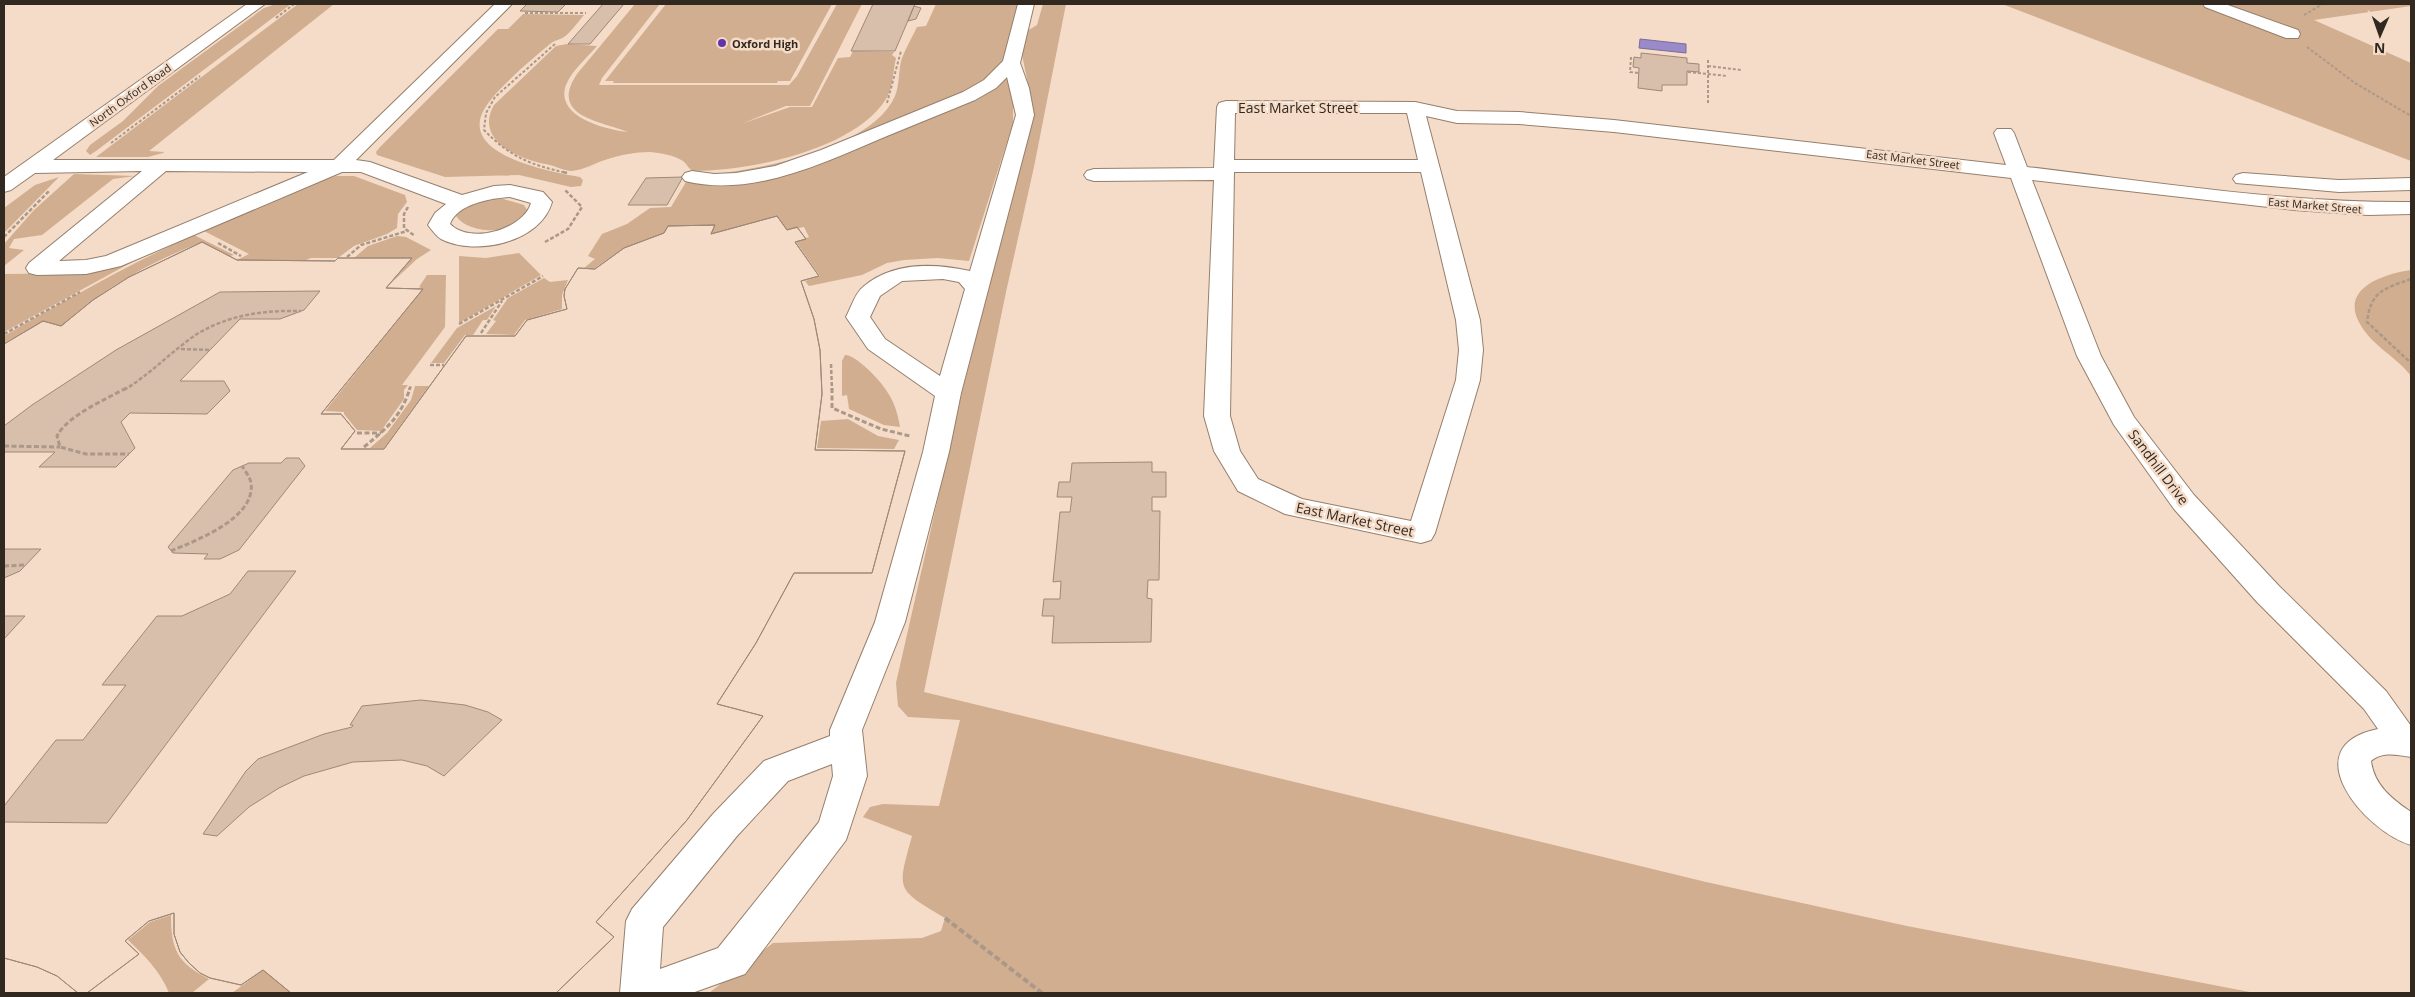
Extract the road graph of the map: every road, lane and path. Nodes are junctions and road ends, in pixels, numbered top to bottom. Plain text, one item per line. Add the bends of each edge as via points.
1 (257, 4) edge
2 (504, 4) edge
3 (1026, 4) edge
4 (2211, 4) edge
5 (2323, 4) edge
6 (528, 13) dead end
7 (586, 13) dead end
8 (2292, 34) junction
9 (555, 44) dead end
10 (1631, 57) dead end
11 (1708, 60) dead end
12 (1011, 63) junction
13 (1708, 66) junction
14 (1741, 70) dead end
15 (1688, 72) dead end
16 (1638, 73) dead end
17 (1709, 74) junction
18 (1727, 76) dead end
19 (1575, 104) dead end
20 (1708, 105) dead end
21 (1415, 108) junction
22 (2411, 116) edge
23 (2004, 133) dead end
24 (1893, 140) dead end
25 (2012, 153) junction
26 (2099, 163) dead end
27 (160, 166) junction
28 (339, 166) junction
29 (1430, 166) junction
30 (30, 167) junction
31 (1224, 170) junction
32 (2018, 172) junction
33 (567, 173) dead end
34 (1094, 174) dead end
35 (692, 177) dead end
36 (2226, 178) dead end
37 (2411, 184) edge
38 (4, 186) edge
39 (53, 187) dead end
40 (563, 188) dead end
41 (461, 202) dead end
42 (410, 204) dead end
43 (2411, 208) edge
44 (407, 231) junction
45 (4, 237) edge
46 (421, 240) dead end
47 (540, 244) dead end
48 (347, 257) dead end
49 (543, 276) dead end
50 (2411, 279) edge
51 (85, 289) dead end
52 (976, 289) junction
53 (502, 300) junction
54 (301, 311) dead end
55 (459, 324) dead end
56 (481, 333) dead end
57 (4, 334) edge
58 (180, 348) junction
59 (210, 350) dead end
60 (2411, 363) edge
61 (831, 364) dead end
62 (430, 365) dead end
63 (444, 365) dead end
64 (411, 386) dead end
65 (948, 393) junction
66 (357, 433) dead end
67 (382, 433) junction
68 (911, 436) dead end
69 (4, 446) edge
70 (364, 446) dead end
71 (60, 447) junction
72 (129, 454) dead end
73 (242, 466) dead end
74 (171, 551) dead end
75 (26, 565) dead end
76 (4, 566) edge
77 (2408, 743) edge
78 (847, 744) junction
79 (2411, 830) edge
80 (945, 918) dead end
81 (639, 993) edge
82 (644, 993) edge
83 (1042, 993) edge

1 - 30 street, North Oxford Road
2 - 28 street
3 - 12 street
4 - 8 street
5 - 8 path via 2292,22
6 - 7 path
8 - 22 path via 2355,83
9 - 33 path via 495,97 486,113 484,130 501,148 519,160
10 - 16 path via 1630,72
11 - 13 path
12 - 35 street via 990,84 968,96 812,160 731,180 710,182
12 - 52 street via 1025,115
13 - 14 path
13 - 17 path
15 - 17 path
17 - 18 path
17 - 20 path
19 - 21 street, East Market Street via 1452,99
21 - 29 street, East Market Street
21 - 31 street, East Market Street via 1226,107
21 - 32 street, East Market Street via 1457,117 1745,131
23 - 25 street, Sandhill Drive
24 - 25 street, East Market Street
25 - 26 street, East Market Street
25 - 32 street, Sandhill Drive
27 - 28 street
27 - 28 street via 37,268 86,267 113,261
27 - 30 street
28 - 41 street via 363,166
29 - 31 street
29 - 31 street, East Market Street via 1468,320 1470,350 1468,380 1421,533 1295,507 1248,485 1227,450 1217,416
30 - 38 street, North Oxford Road
31 - 34 street
32 - 43 street, East Market Street via 2294,204
32 - 77 street, Sandhill Drive via 2089,356 2128,426 2184,502 2268,594 2375,700
36 - 37 street, East Market Street via 2320,186
39 - 45 path
40 - 47 path via 582,207 576,222 568,230
42 - 44 path via 404,214
44 - 46 path
44 - 48 path via 361,246
49 - 53 path
50 - 60 path via 2389,287 2373,300 2367,322
51 - 57 path
52 - 65 street
52 - 65 street via 967,277 943,272 897,275 870,292 858,317 876,344
53 - 55 path
53 - 56 path
54 - 58 path via 273,310 230,318 196,335
58 - 59 path
58 - 71 path via 128,386 70,420 57,436
61 - 68 path via 832,408 881,429
62 - 63 path
64 - 67 path via 408,400
65 - 78 street via 936,452 890,622 846,730
66 - 67 path
67 - 70 path
69 - 71 path
71 - 72 path via 86,454
73 - 74 path via 251,476 253,486 252,496 240,513 203,537
75 - 76 path
77 - 79 street, Sandhill Drive via 2386,741 2370,744 2359,751 2354,761 2362,788 2375,804
78 - 81 street via 776,771 725,825 645,921
78 - 82 street via 850,776 834,829 731,961
80 - 83 path

